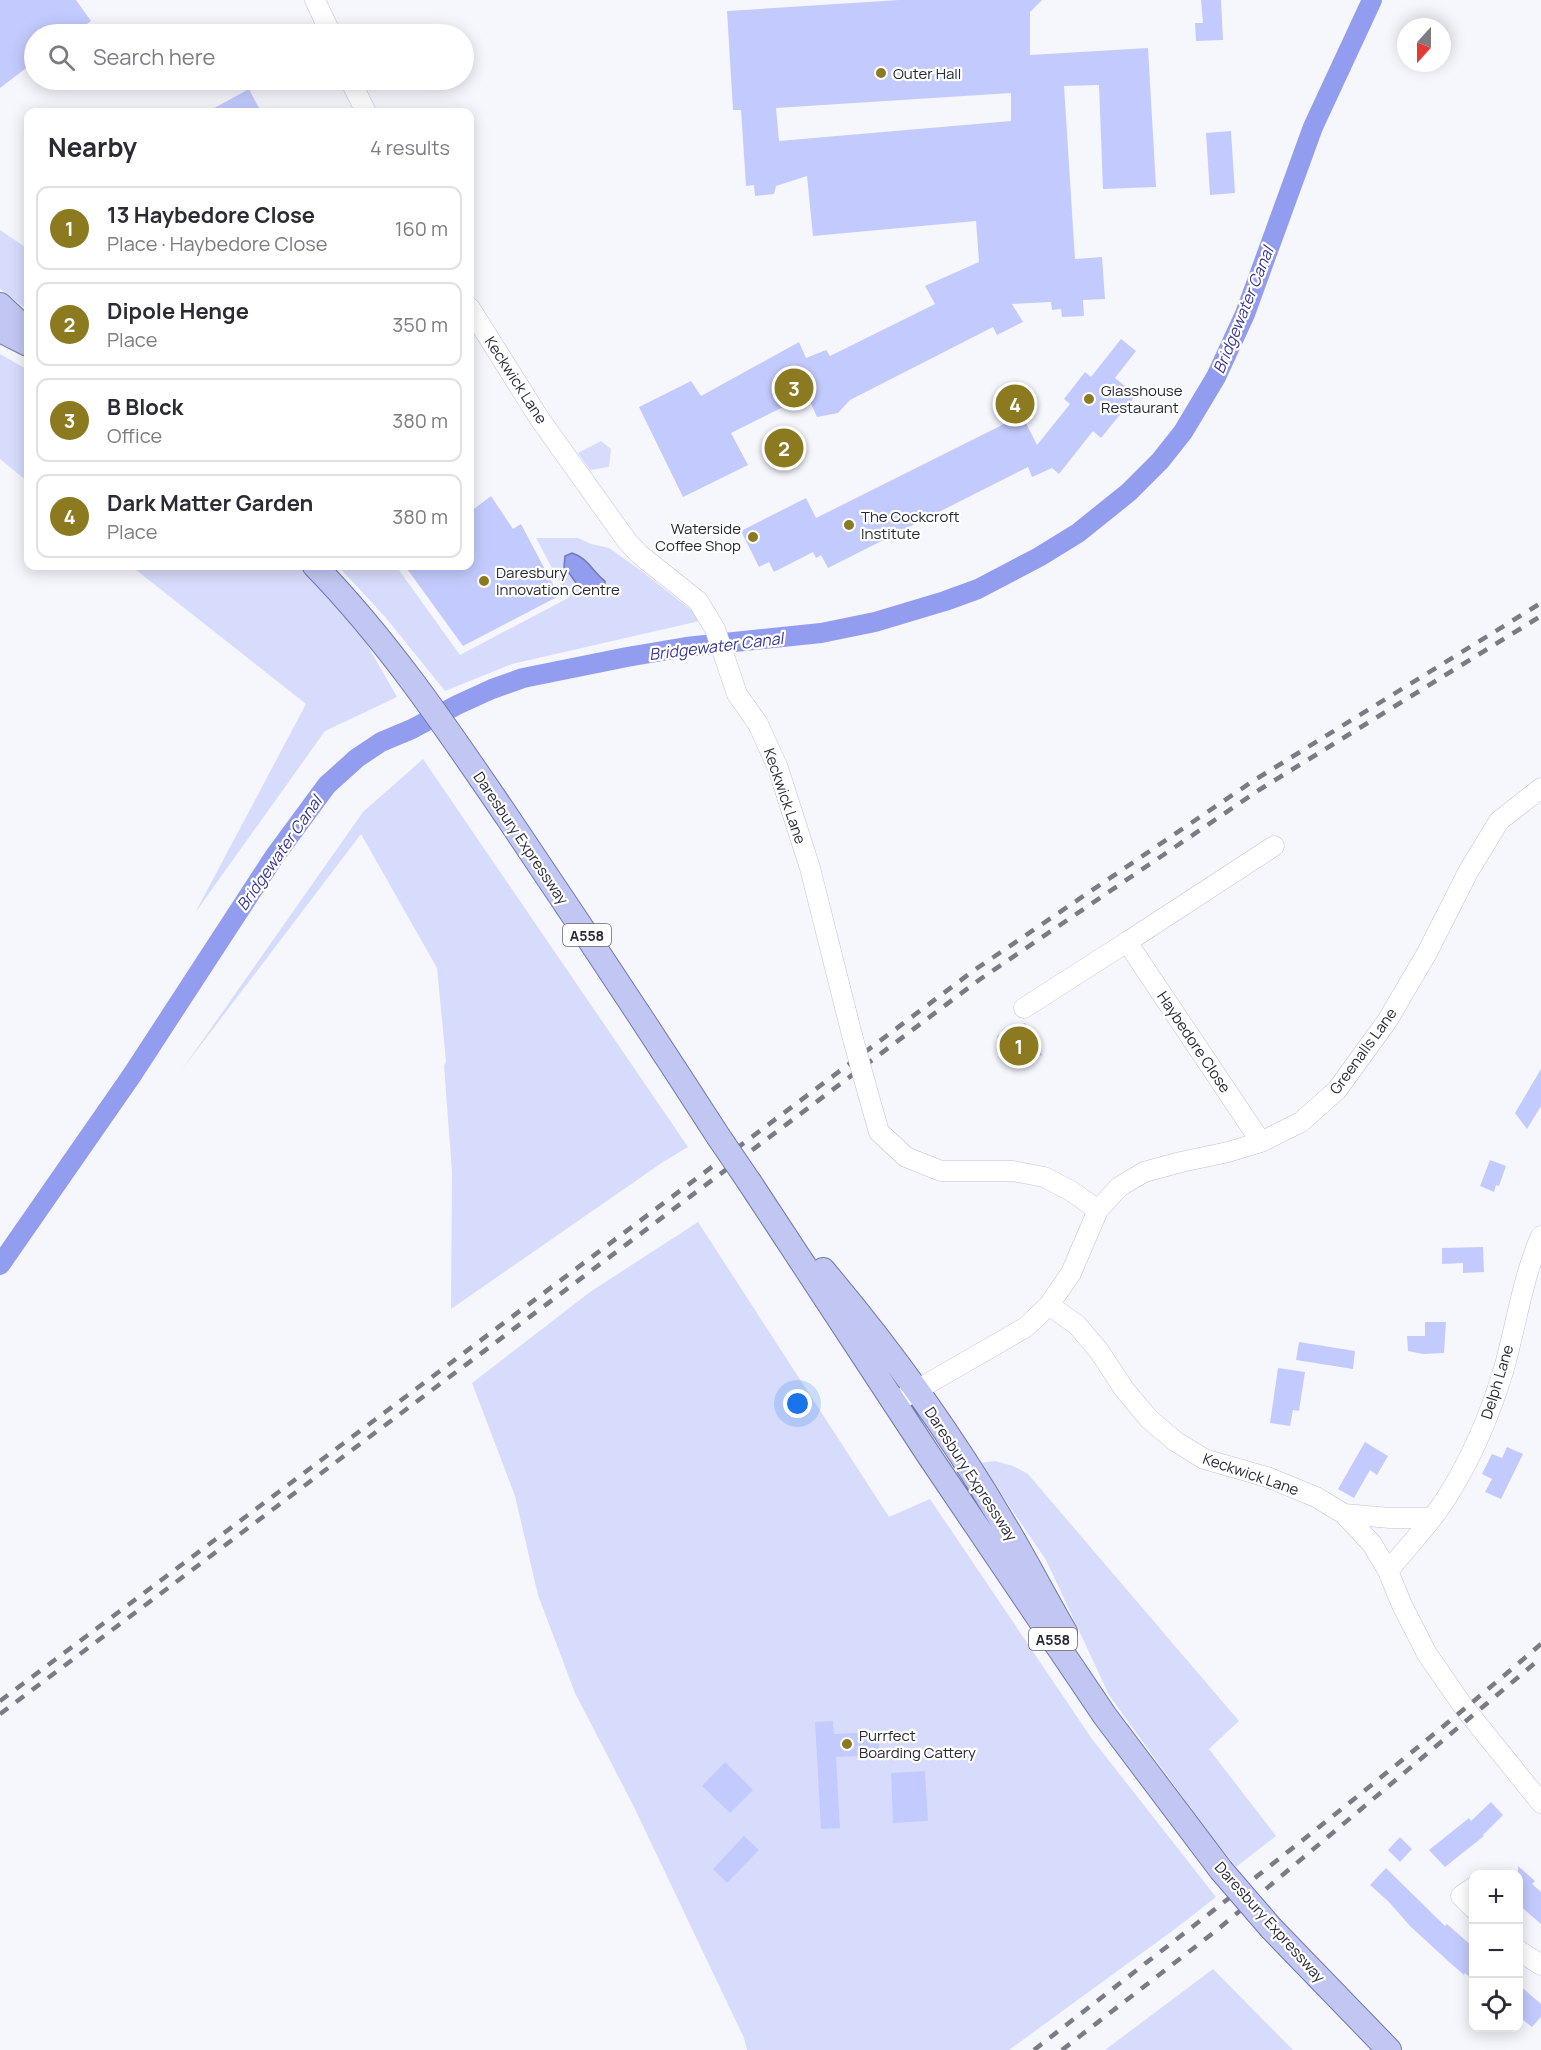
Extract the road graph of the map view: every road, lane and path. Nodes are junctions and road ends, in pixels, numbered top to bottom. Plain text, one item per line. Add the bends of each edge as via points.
1 (315, 0) edge
2 (326, 24) edge
3 (355, 90) edge
4 (364, 108) edge
5 (0, 305) edge
6 (474, 314) edge
7 (24, 327) edge
8 (0, 330) edge
9 (24, 342) edge
10 (319, 570) edge
11 (1541, 788) edge
12 (1274, 846) dead end
13 (1128, 942) junction
14 (1024, 1008) dead end
15 (1261, 1142) junction
16 (750, 1183) junction
17 (1098, 1210) junction
18 (1541, 1236) edge
19 (1049, 1305) junction
20 (916, 1390) junction
21 (896, 1402) junction
22 (1344, 1514) junction
23 (1431, 1518) junction
24 (1388, 1571) junction
25 (1158, 1788) junction
26 (1541, 1803) edge
27 (1469, 1890) edge
28 (1469, 1905) edge
29 (1523, 1953) edge
30 (1541, 1965) edge
31 (1389, 2050) edge

1 - 2 street
3 - 4 street
5 - 7 main road
6 - 17 street, Keckwick Lane, bridge via 539,418 627,541 698,602 715,629 737,694 758,724 778,768 810,868 879,1132 906,1157 941,1171 1012,1171 1044,1177
8 - 9 main road
10 - 16 main road, Daresbury Expressway / A558, bridge via 375,632 453,737
11 - 15 street, Greenalls Lane via 1499,821 1387,1021 1337,1090 1301,1122
12 - 13 street
13 - 14 street
13 - 15 street, Haybedore Close
15 - 17 street, Greenalls Lane via 1144,1172 1119,1187
16 - 20 main road, Daresbury Expressway / A558 via 855,1307
16 - 21 main road, Daresbury Expressway / A558
17 - 19 street, Greenalls Lane via 1071,1273
18 - 23 street, Delph Lane via 1490,1410 1466,1465
19 - 20 street via 1005,1341
19 - 22 street, Keckwick Lane via 1077,1325 1149,1419 1175,1442 1204,1459 1267,1477 1316,1497
20 - 21 street
20 - 25 main road, Daresbury Expressway / A558 via 1003,1522
21 - 25 main road, Daresbury Expressway / A558 via 1105,1716
22 - 23 street
22 - 24 street, Keckwick Lane via 1372,1544
23 - 24 street, Delph Lane
24 - 26 street, Keckwick Lane via 1427,1654 1463,1706
25 - 31 main road, Daresbury Expressway / A558, bridge via 1271,1928
27 - 28 street via 1461,1896
29 - 30 street

